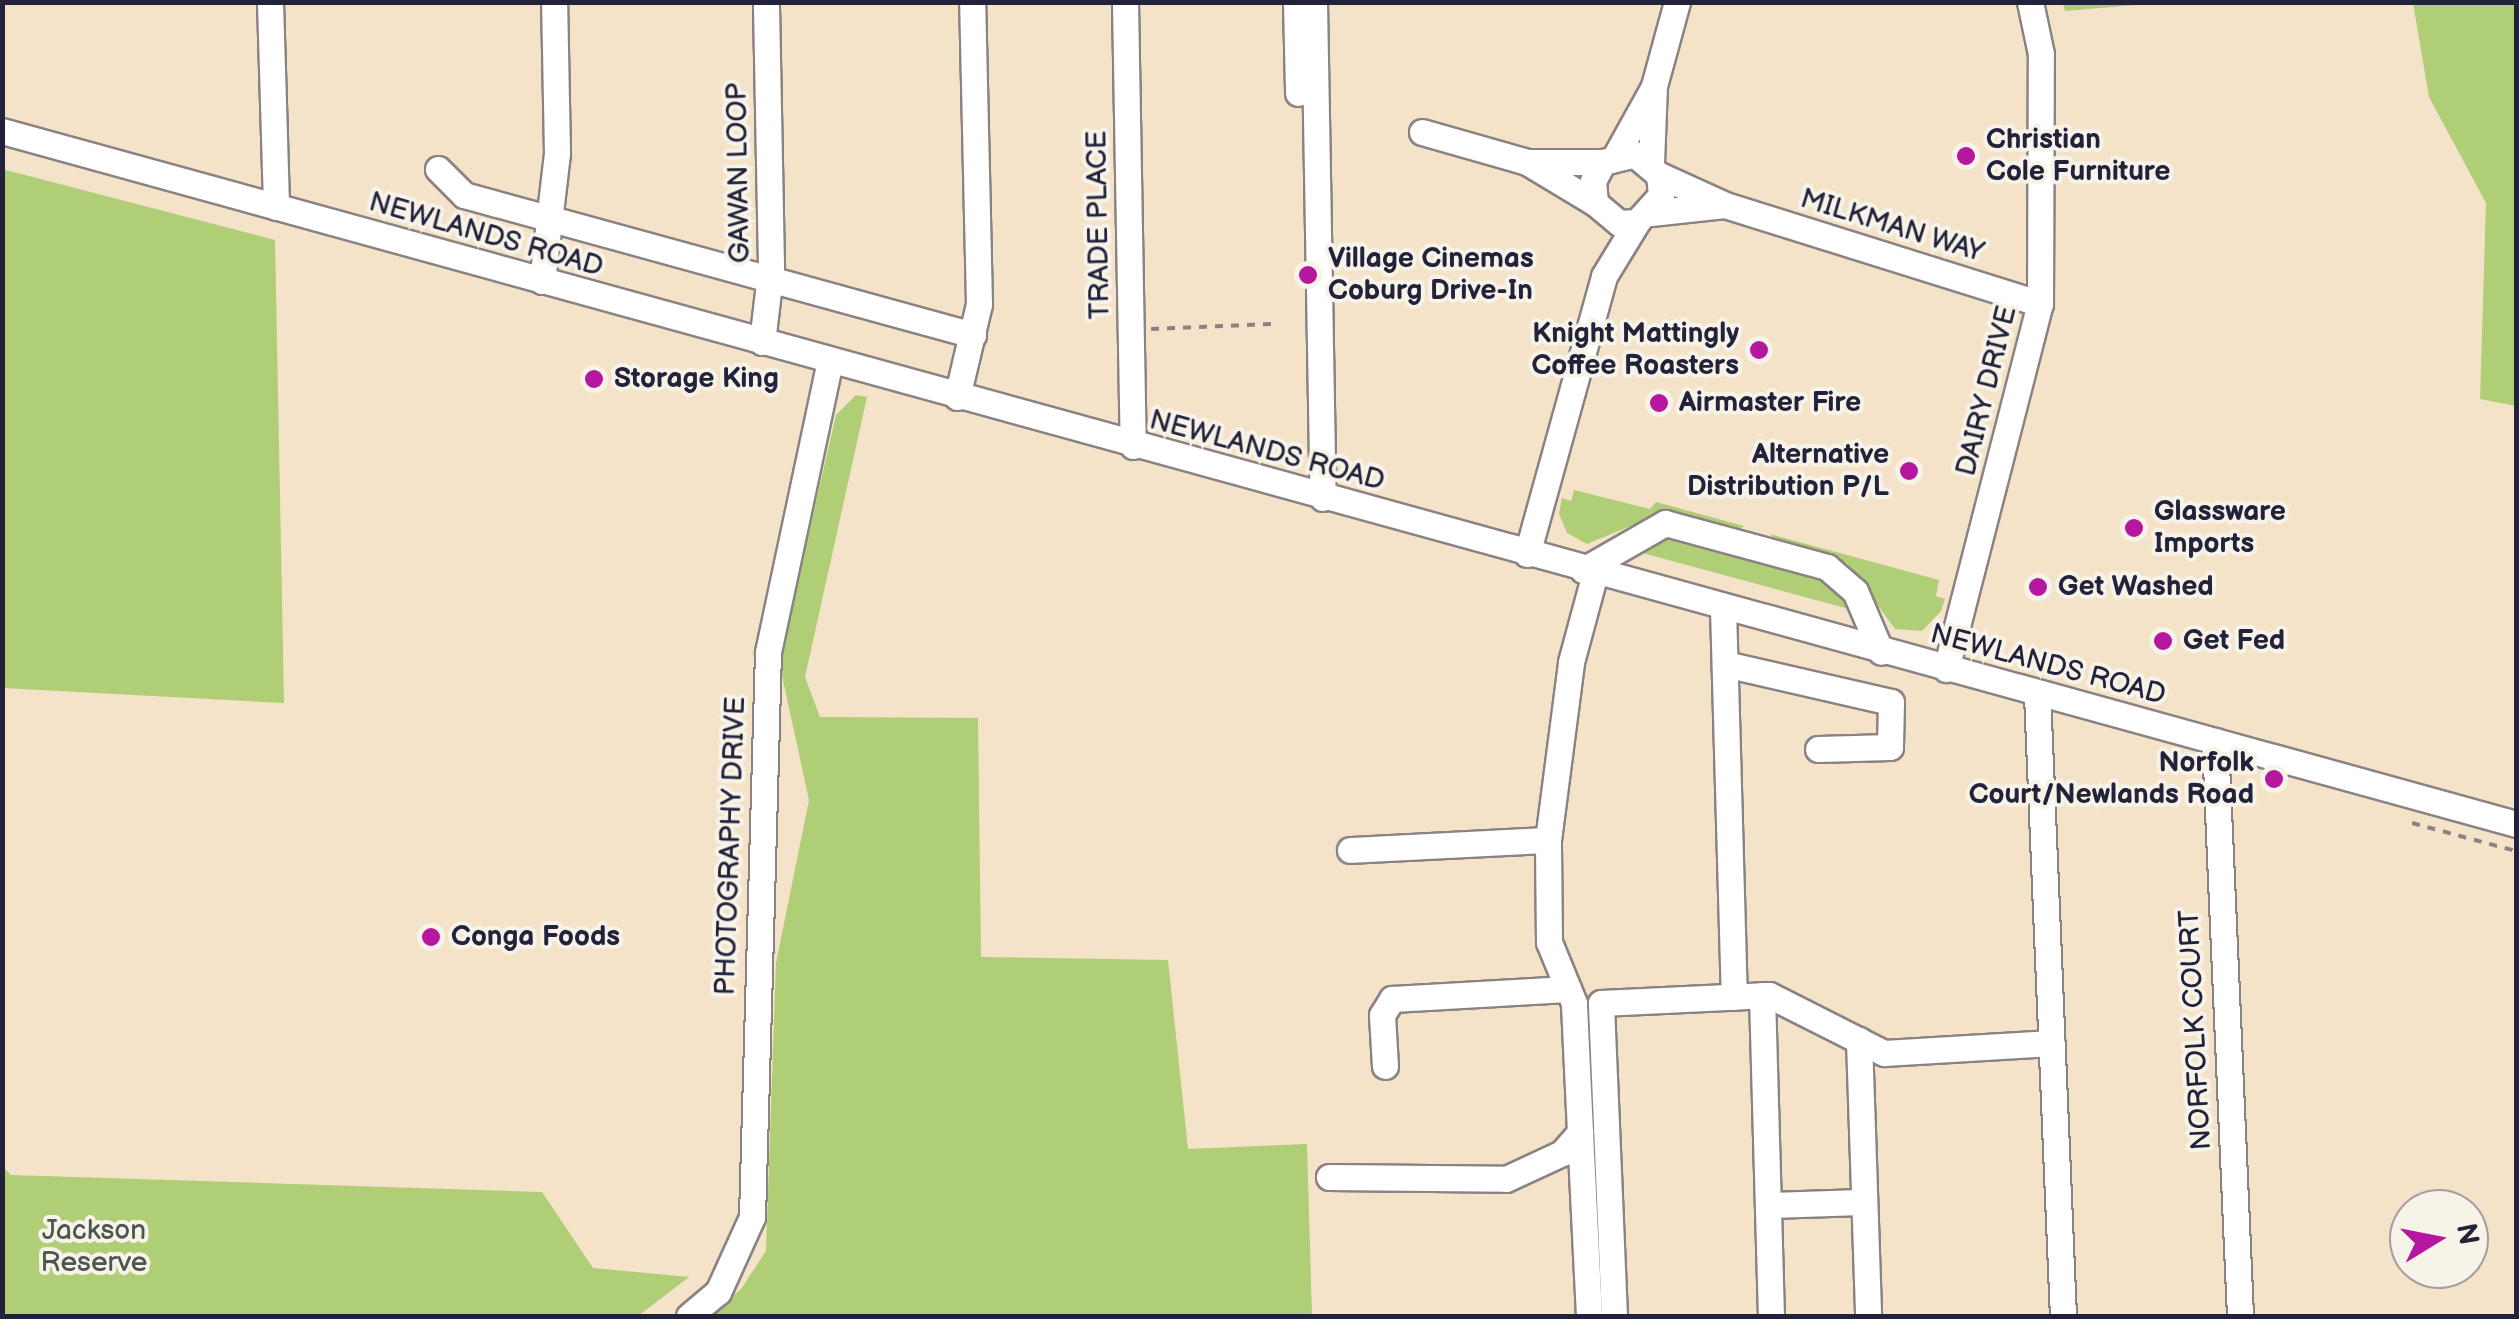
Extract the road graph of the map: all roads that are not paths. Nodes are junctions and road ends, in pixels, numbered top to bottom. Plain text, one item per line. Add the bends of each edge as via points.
1 (270, 2) edge
2 (554, 2) edge
3 (766, 2) edge
4 (972, 2) edge
5 (1126, 2) edge
6 (1296, 2) edge
7 (1314, 2) edge
8 (1677, 2) edge
9 (2030, 2) edge
10 (1654, 86) junction
11 (2, 131) edge
12 (1422, 132) dead end
13 (1610, 159) junction
14 (1527, 162) junction
15 (438, 169) dead end
16 (1654, 169) junction
17 (1725, 205) junction
18 (276, 208) junction
19 (1599, 208) junction
20 (1644, 218) junction
21 (552, 220) junction
22 (770, 276) junction
23 (1604, 276) junction
24 (542, 281) junction
25 (2040, 304) junction
26 (973, 335) junction
27 (762, 342) junction
28 (830, 361) junction
29 (957, 397) junction
30 (1134, 446) junction
31 (1314, 496) junction
32 (1527, 554) junction
33 (1589, 572) junction
34 (1723, 608) junction
35 (1882, 652) junction
36 (1725, 664) junction
37 (1946, 670) junction
38 (2038, 694) junction
39 (2215, 740) junction
40 (1818, 748) dead end
41 (2516, 824) edge
42 (1548, 840) junction
43 (1350, 850) dead end
44 (1568, 989) junction
45 (1762, 996) junction
46 (1734, 997) junction
47 (1859, 1040) junction
48 (2052, 1043) junction
49 (1385, 1066) dead end
50 (1580, 1132) junction
51 (1329, 1177) dead end
52 (1864, 1202) junction
53 (1768, 1205) junction
54 (689, 1316) edge
55 (1589, 1316) edge
56 (1614, 1316) edge
57 (1771, 1316) edge
58 (1868, 1316) edge
59 (2062, 1316) edge
60 (2240, 1316) edge

1 - 18 street
2 - 21 street
3 - 22 street, GAWAN LOOP
4 - 26 street via 979,304
5 - 30 street, TRADE PLACE
6 - 31 street
7 - 31 street
8 - 10 street
9 - 25 street, DAIRY DRIVE via 2040,54
10 - 13 street
10 - 16 street
11 - 18 street, NEWLANDS ROAD
12 - 14 street
13 - 14 street
13 - 16 street
13 - 19 street via 1592,181
14 - 19 street
15 - 21 street via 464,195
16 - 17 street, MILKMAN WAY
16 - 20 street via 1661,195
17 - 20 street, MILKMAN WAY
17 - 25 street, MILKMAN WAY
18 - 24 street, NEWLANDS ROAD
19 - 20 street
19 - 23 street
20 - 23 street
21 - 22 street
21 - 24 street
22 - 26 street
22 - 27 street, GAWAN LOOP
23 - 32 street
24 - 27 street, NEWLANDS ROAD
25 - 37 street, DAIRY DRIVE
26 - 29 street
27 - 28 street, NEWLANDS ROAD
28 - 29 street, NEWLANDS ROAD
28 - 54 street, PHOTOGRAPHY DRIVE via 768,652 752,1217 718,1292
29 - 30 street, NEWLANDS ROAD
30 - 31 street, NEWLANDS ROAD
31 - 32 street, NEWLANDS ROAD
32 - 33 street, NEWLANDS ROAD
33 - 34 street, NEWLANDS ROAD
33 - 35 street via 1665,523 1828,567 1855,591
33 - 42 street
34 - 35 street, NEWLANDS ROAD
34 - 36 street
35 - 37 street, NEWLANDS ROAD
36 - 40 street via 1892,702 1890,747
36 - 46 street
37 - 38 street, NEWLANDS ROAD
38 - 39 street, NEWLANDS ROAD
38 - 48 street
39 - 41 street, NEWLANDS ROAD
39 - 60 street, NORFOLK COURT
42 - 43 street
42 - 44 street via 1549,942
44 - 49 street via 1392,999 1382,1015
44 - 50 street
45 - 46 street
45 - 47 street
45 - 53 street
46 - 56 street via 1601,1004
47 - 48 street via 1884,1053
47 - 52 street
48 - 59 street
50 - 51 street via 1562,1152 1506,1178
50 - 55 street
52 - 53 street
52 - 58 street
53 - 57 street

